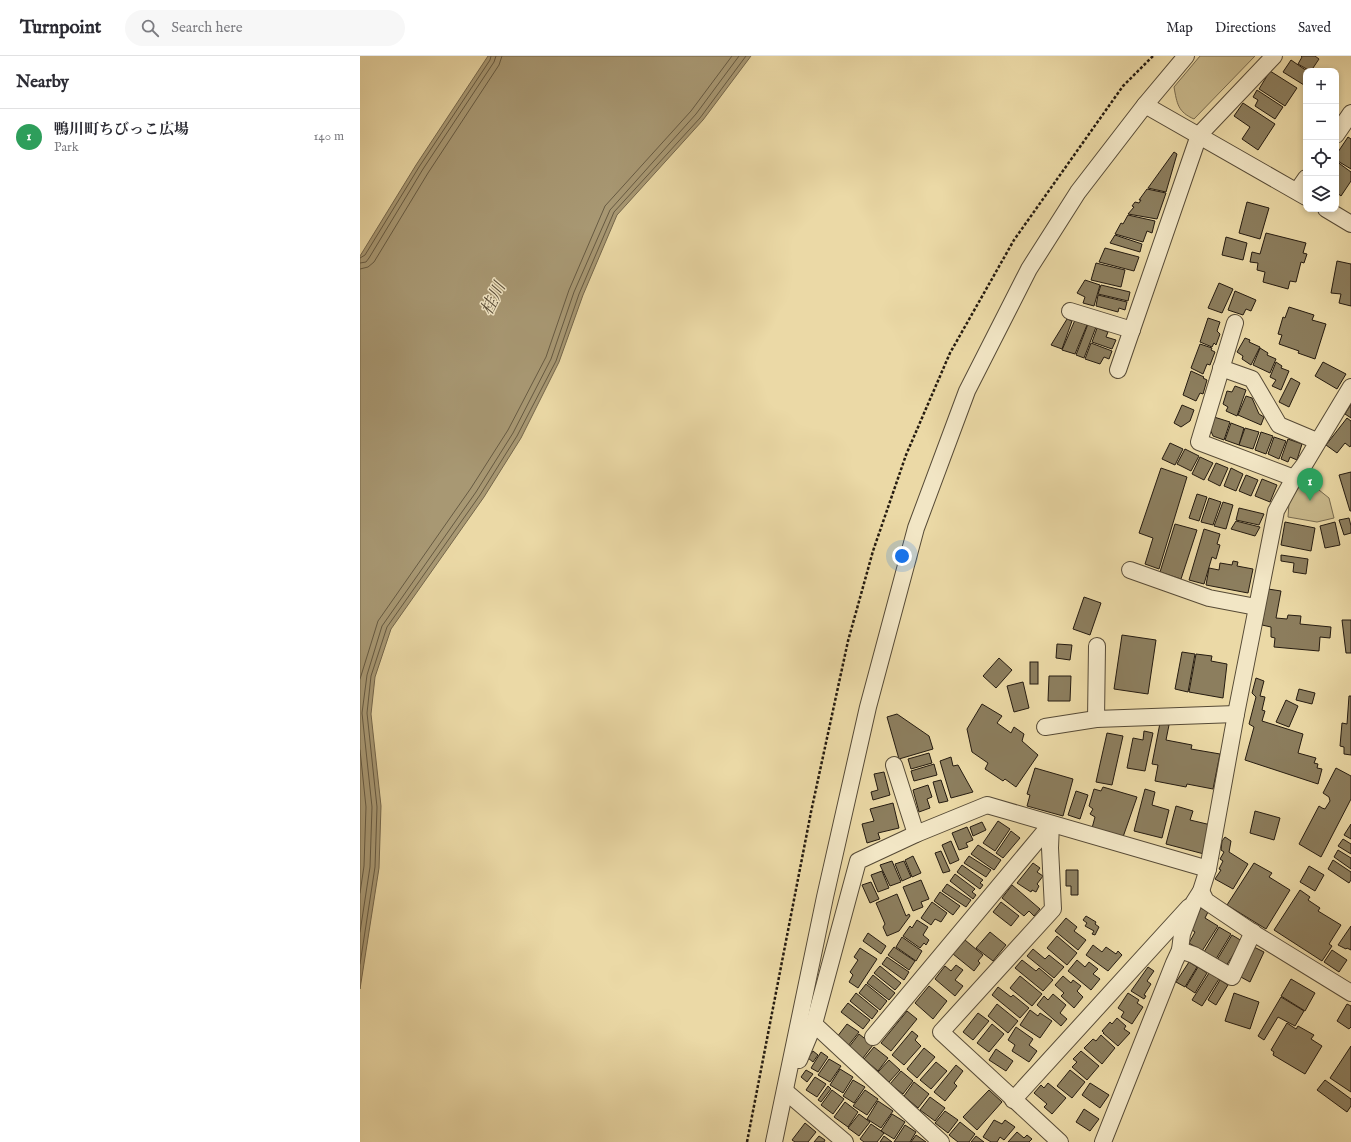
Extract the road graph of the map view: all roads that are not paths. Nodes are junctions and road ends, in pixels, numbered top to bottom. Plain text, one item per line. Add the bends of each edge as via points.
1 (1186, 56) edge
2 (1274, 56) edge
3 (1145, 105) junction
4 (1351, 113) edge
5 (1339, 131) edge
6 (1199, 135) junction
7 (1301, 194) edge
8 (1331, 212) edge
9 (1351, 224) edge
10 (1070, 311) dead end
11 (1235, 323) dead end
12 (1132, 330) junction
13 (1221, 368) junction
14 (1118, 370) dead end
15 (1351, 386) edge
16 (1317, 442) junction
17 (1294, 478) junction
18 (1130, 570) dead end
19 (1256, 607) junction
20 (1097, 646) dead end
21 (1236, 714) junction
22 (1096, 719) junction
23 (1045, 727) dead end
24 (894, 765) dead end
25 (1051, 824) junction
26 (916, 834) junction
27 (1208, 869) junction
28 (1198, 896) junction
29 (1253, 932) junction
30 (1180, 950) junction
31 (1351, 993) edge
32 (814, 1024) junction
33 (873, 1037) dead end
34 (785, 1091) junction
35 (1013, 1100) junction
36 (774, 1142) edge
37 (845, 1142) edge
38 (941, 1142) edge
39 (1060, 1142) edge
40 (1104, 1142) edge

1 - 3 street
2 - 6 street
3 - 6 street
3 - 34 street via 1078,192 1029,269 967,391 916,528 868,708
4 - 5 street
6 - 7 street
6 - 12 street
8 - 9 street
10 - 12 street
11 - 13 street
12 - 14 street
13 - 16 street via 1252,379 1280,425
13 - 17 street via 1199,442
15 - 16 street
16 - 17 street
17 - 19 street via 1276,511
18 - 19 street via 1208,598
19 - 21 street
20 - 22 street
21 - 22 street
21 - 27 street
22 - 23 street
24 - 26 street
25 - 26 street via 987,805
25 - 27 street
25 - 33 street
25 - 35 street via 1053,909 941,1032
26 - 32 street via 858,861
27 - 28 street
28 - 29 street
28 - 30 street via 1182,934
28 - 35 street
29 - 30 street via 1232,977 1194,955
29 - 31 street
30 - 40 street
32 - 34 street
32 - 38 street
34 - 36 street
34 - 37 street
35 - 39 street

